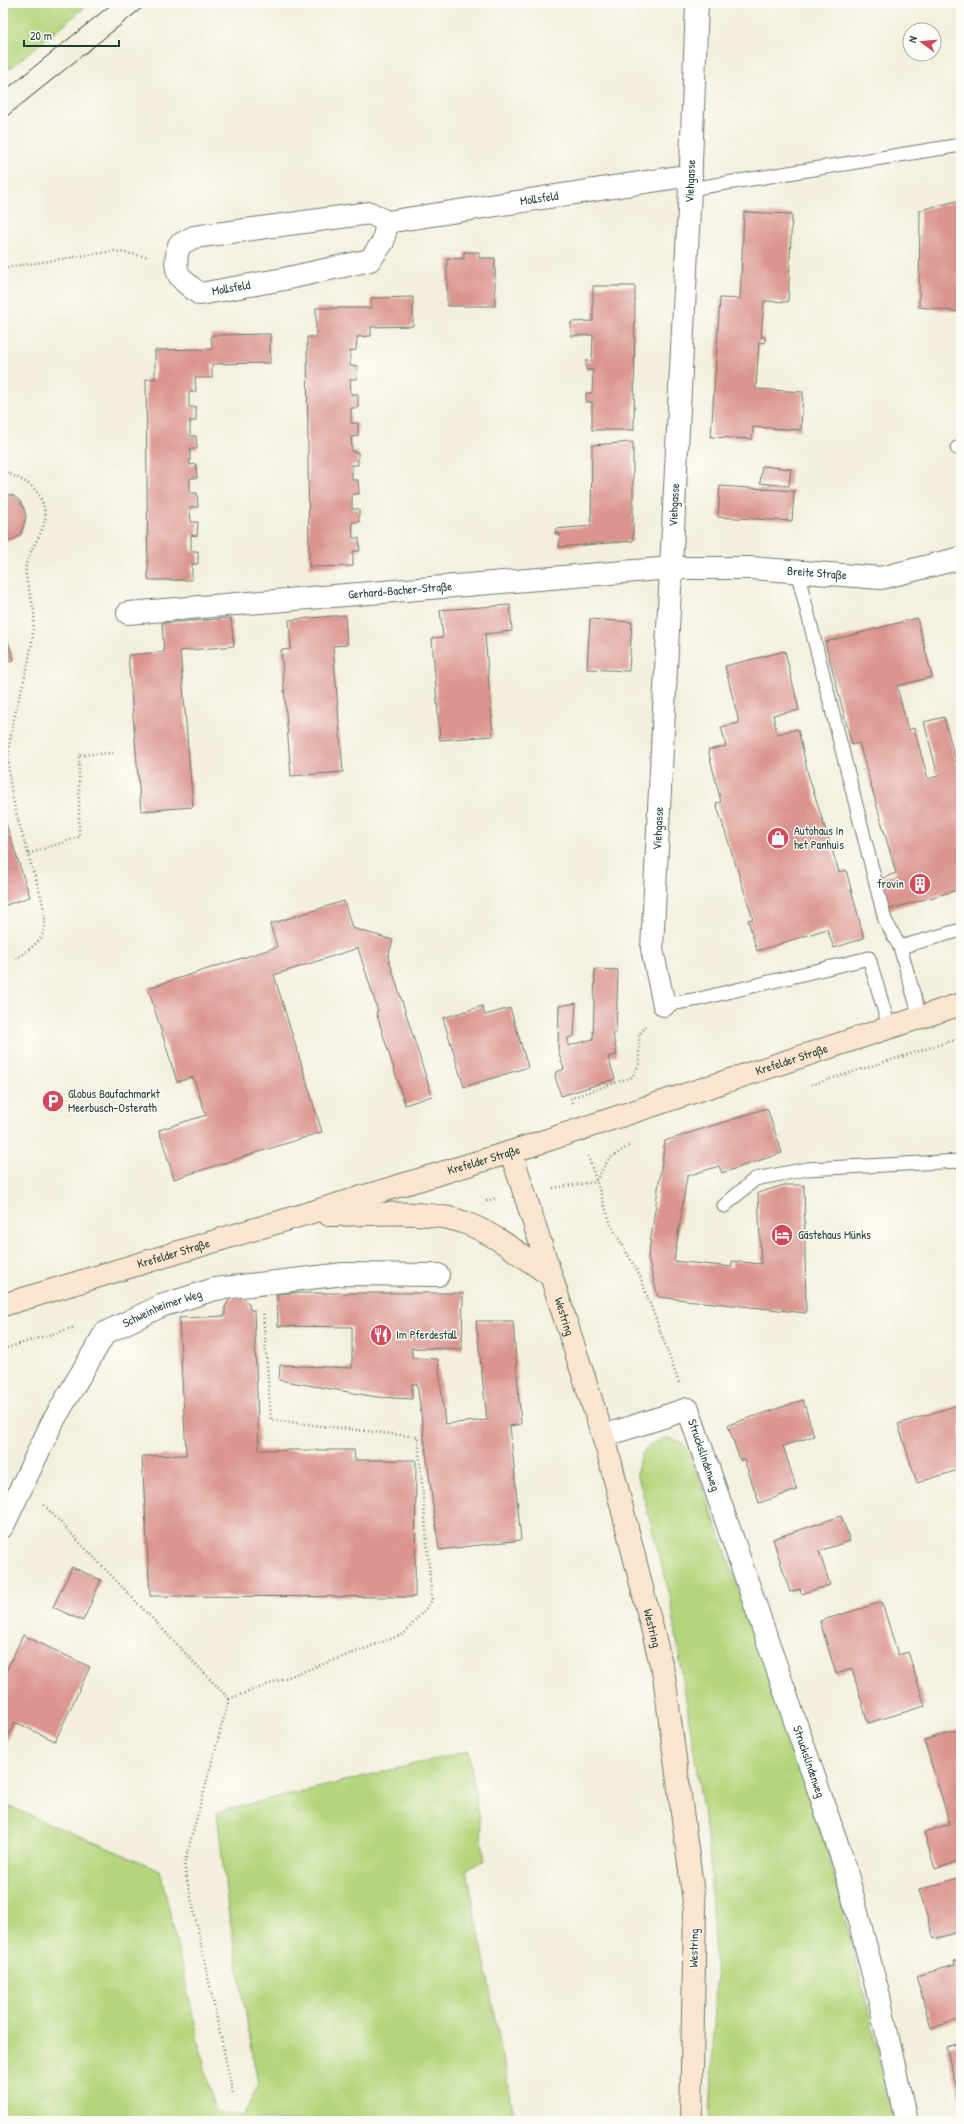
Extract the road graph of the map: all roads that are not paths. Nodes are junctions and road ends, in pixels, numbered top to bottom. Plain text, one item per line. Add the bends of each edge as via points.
1 (697, 3) edge
2 (961, 145) edge
3 (691, 182) junction
4 (387, 222) junction
5 (961, 558) edge
6 (671, 568) junction
7 (797, 571) junction
8 (128, 613) dead end
9 (961, 930) edge
10 (900, 947) junction
11 (961, 1004) edge
12 (664, 1005) joint
13 (920, 1017) junction
14 (890, 1027) junction
15 (510, 1152) junction
16 (961, 1161) edge
17 (724, 1206) dead end
18 (305, 1215) junction
19 (438, 1275) dead end
20 (551, 1276) junction
21 (3, 1305) edge
22 (603, 1436) junction
23 (3, 1526) edge
24 (691, 2121) edge
25 (906, 2121) edge

1 - 3 street, Viehgasse
2 - 3 lane
3 - 4 street, Mollsfeld
3 - 6 street, Viehgasse
4 - 4 street, Mollsfeld via 370,213 194,237 179,245 175,262 181,280 200,294 284,279 370,260 383,242
5 - 7 street, Breite Straße via 881,578
6 - 7 street, Breite Straße
6 - 8 street, Gerhard-Bacher-Straße
6 - 12 street, Viehgasse via 652,949
7 - 10 lane via 885,920
9 - 10 lane
10 - 13 lane
11 - 13 main road, Krefelder Straße
12 - 14 lane via 869,958
13 - 14 main road, Krefelder Straße
14 - 15 main road, Krefelder Straße
15 - 18 main road, Krefelder Straße
15 - 20 main road, Westring
16 - 17 lane via 808,1169 754,1179
18 - 20 main road via 429,1214 447,1217 468,1224 500,1241
18 - 21 main road, Krefelder Straße
19 - 23 street, Schweinheimer Weg via 344,1274 215,1289 161,1306 106,1333 52,1423
20 - 22 main road, Westring
22 - 24 main road, Westring via 664,1676 695,1909
22 - 25 street, Struckslindenweg via 688,1408 845,1867 879,1997

